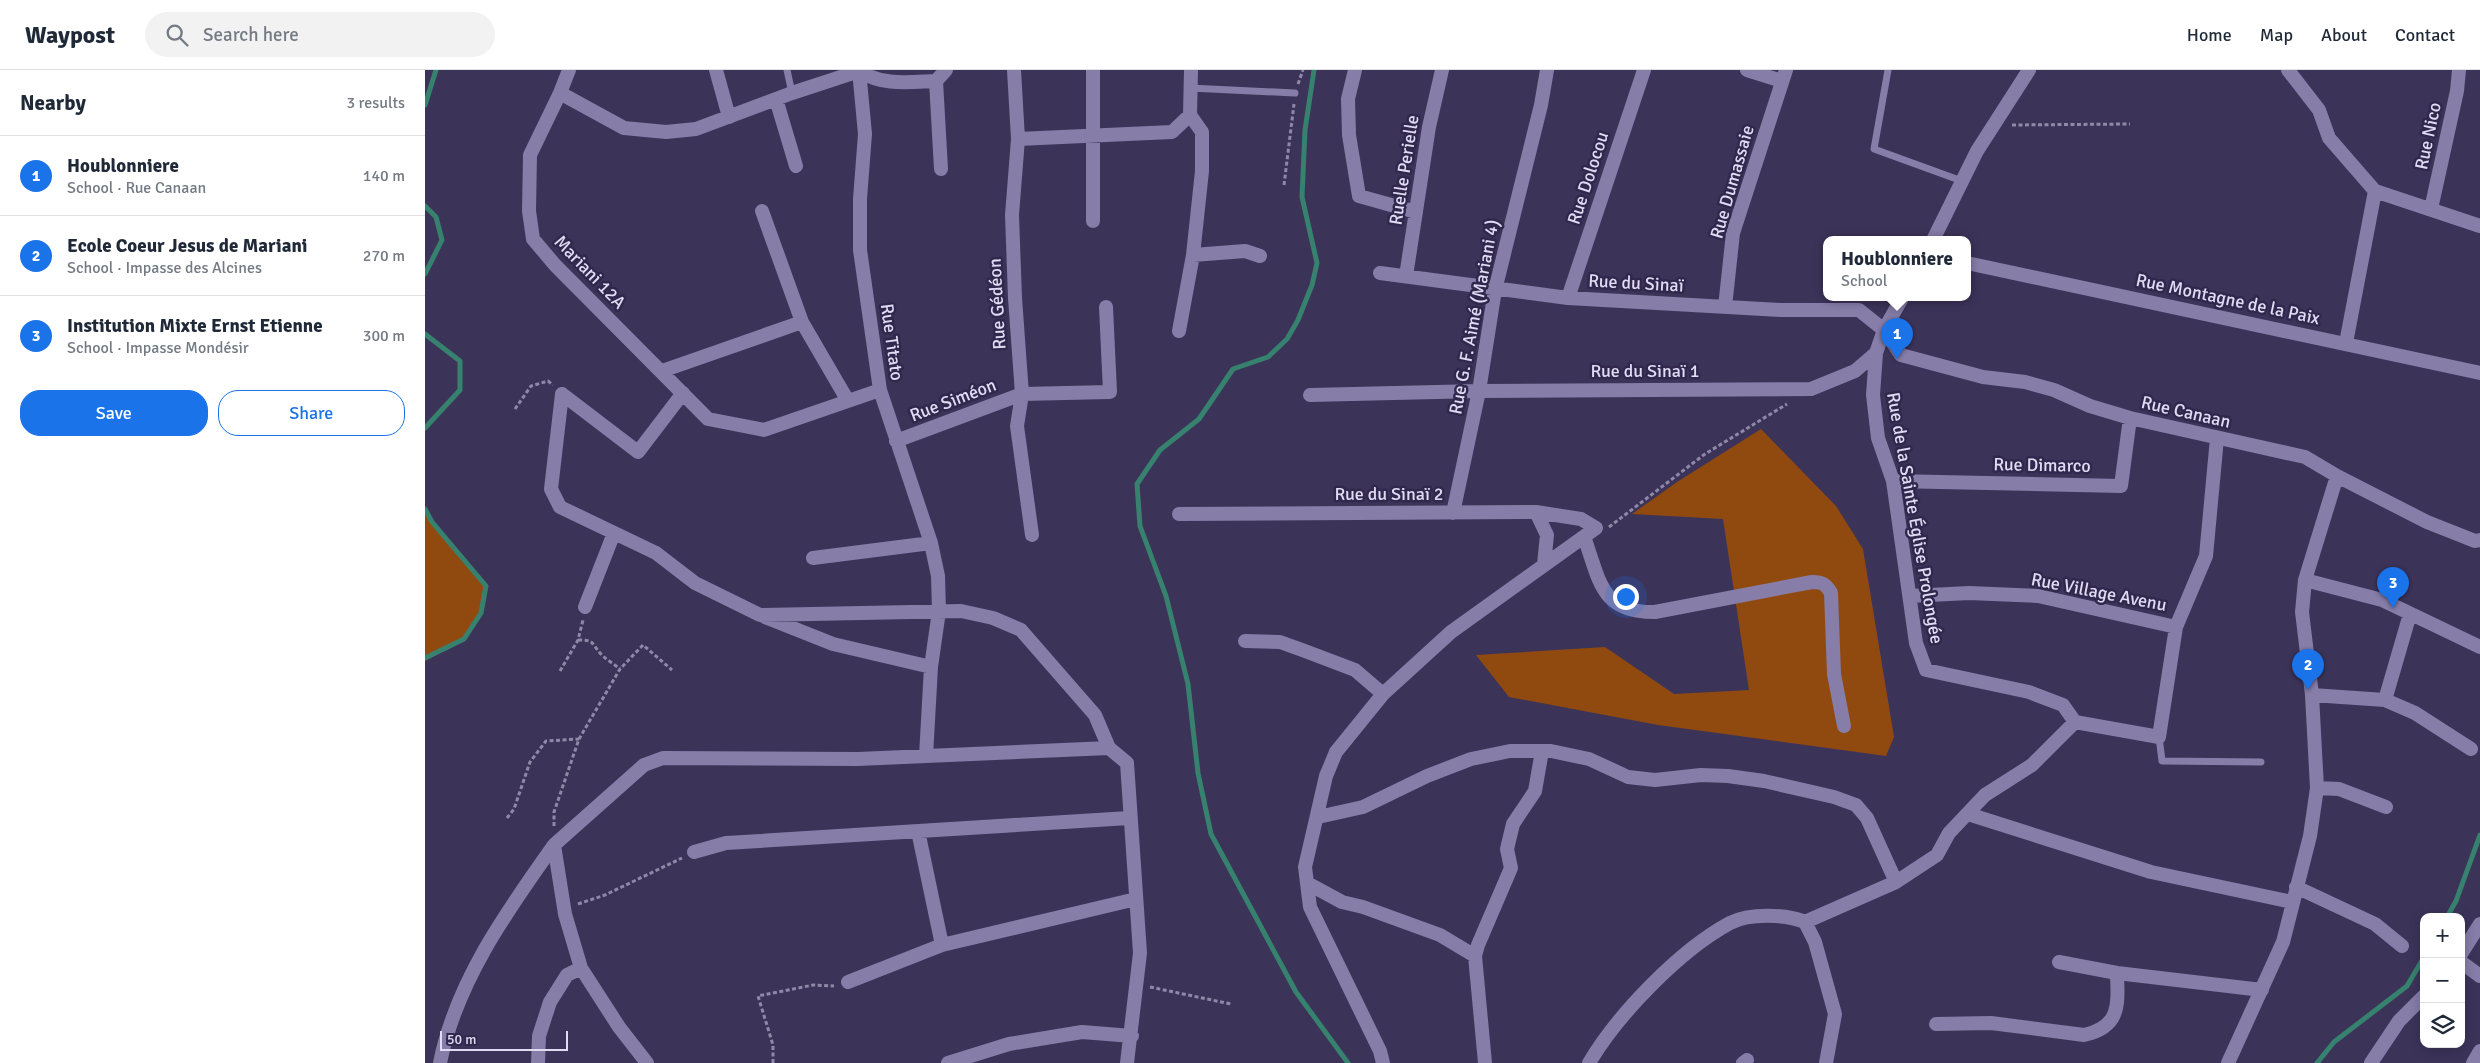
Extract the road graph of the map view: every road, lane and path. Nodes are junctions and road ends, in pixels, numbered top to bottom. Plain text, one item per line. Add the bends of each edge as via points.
1 (569, 70) edge
2 (716, 70) edge
3 (787, 70) edge
4 (946, 70) edge
5 (1014, 70) edge
6 (1093, 70) edge
7 (1191, 70) edge
8 (1303, 70) edge
9 (1355, 70) edge
10 (1442, 70) edge
11 (1547, 70) edge
12 (1644, 70) edge
13 (1747, 70) edge
14 (1888, 70) edge
15 (2029, 70) edge
16 (2288, 70) edge
17 (2459, 70) edge
18 (859, 71) edge
19 (1784, 76) edge
20 (936, 81) junction
21 (1191, 88) junction
22 (792, 93) junction
23 (1295, 93) junction
24 (560, 94) junction
25 (776, 99) junction
26 (1190, 115) junction
27 (729, 117) junction
28 (2130, 124) dead end
29 (1993, 125) junction
30 (1095, 137) junction
31 (1018, 139) junction
32 (796, 166) dead end
33 (941, 169) dead end
34 (1962, 181) junction
35 (1284, 186) dead end
36 (2375, 191) junction
37 (2431, 209) junction
38 (762, 212) dead end
39 (1416, 212) junction
40 (1093, 221) dead end
41 (2480, 226) edge
42 (1935, 236) edge
43 (1193, 255) junction
44 (1261, 256) dead end
45 (1971, 264) edge
46 (1380, 273) dead end
47 (1406, 276) junction
48 (1495, 290) junction
49 (1568, 298) junction
50 (1900, 301) edge
51 (1106, 306) dead end
52 (1725, 307) junction
53 (802, 322) junction
54 (1179, 330) dead end
55 (1884, 330) junction
56 (2346, 343) junction
57 (1876, 352) junction
58 (662, 371) junction
59 (2480, 373) edge
60 (1811, 389) junction
61 (880, 390) junction
62 (1479, 391) junction
63 (683, 393) junction
64 (563, 394) junction
65 (1022, 394) junction
66 (1310, 395) dead end
67 (848, 401) junction
68 (515, 409) dead end
69 (2130, 418) junction
70 (2217, 438) junction
71 (896, 442) junction
72 (2337, 476) junction
73 (1893, 481) junction
74 (1536, 512) junction
75 (1453, 513) junction
76 (1179, 514) dead end
77 (1596, 528) junction
78 (614, 534) junction
79 (1032, 535) dead end
80 (1584, 536) junction
81 (2480, 540) edge
82 (931, 543) junction
83 (813, 558) dead end
84 (1544, 564) junction
85 (2305, 580) junction
86 (1910, 596) junction
87 (585, 607) joint
88 (939, 611) junction
89 (2410, 614) junction
90 (760, 615) junction
91 (2176, 627) junction
92 (578, 640) junction
93 (1245, 641) dead end
94 (2480, 647) edge
95 (931, 668) junction
96 (620, 669) junction
97 (672, 670) dead end
98 (560, 671) dead end
99 (1383, 694) junction
100 (2312, 695) junction
101 (2385, 700) junction
102 (2075, 722) junction
103 (1844, 726) dead end
104 (2159, 737) junction
105 (579, 739) junction
106 (1109, 748) junction
107 (2471, 749) dead end
108 (1542, 751) junction
109 (926, 756) junction
110 (2261, 762) dead end
111 (2317, 788) junction
112 (2387, 807) dead end
113 (1968, 814) junction
114 (1318, 817) junction
115 (507, 818) dead end
116 (1129, 818) junction
117 (918, 831) junction
118 (554, 845) junction
119 (694, 852) joint
120 (1307, 882) junction
121 (1896, 882) junction
122 (2296, 887) junction
123 (1136, 899) junction
124 (2292, 902) junction
125 (564, 909) junction
126 (1805, 922) junction
127 (2480, 924) edge
128 (941, 946) junction
129 (2401, 946) dead end
130 (2465, 948) edge
131 (1475, 956) junction
132 (2059, 962) dead end
133 (2465, 965) edge
134 (581, 968) junction
135 (2117, 973) junction
136 (2480, 976) edge
137 (848, 982) joint
138 (1137, 985) junction
139 (2262, 990) junction
140 (2420, 1000) edge
141 (1231, 1004) dead end
142 (1936, 1024) dead end
143 (1131, 1036) junction
144 (2480, 1051) edge
145 (956, 1062) edge
146 (440, 1063) edge
147 (538, 1063) edge
148 (647, 1063) edge
149 (773, 1063) edge
150 (1127, 1063) edge
151 (1383, 1063) edge
152 (1485, 1063) edge
153 (1589, 1063) edge
154 (1826, 1063) edge
155 (2228, 1063) edge
156 (2371, 1063) edge
157 (2473, 1063) edge

1 - 24 street, Mariani 12A
2 - 27 street
3 - 22 lane
4 - 20 street
5 - 31 street, Rue Gédéon
6 - 30 street
7 - 21 street
8 - 23 path
9 - 39 street via 1348,99 1349,135 1359,196
10 - 39 street, Ruelle Perielle via 1429,127
11 - 48 street, Rue G. F. Aimé (Mariani 4)
12 - 49 street, Rue Dolocou
13 - 19 street
14 - 34 lane via 1874,149
15 - 29 street
16 - 36 street via 2319,110 2329,138
17 - 37 street, Rue Nico
18 - 20 street via 873,80
18 - 22 street
18 - 61 street, Rue Titato via 865,134 860,250
19 - 52 street, Rue Dumassaie via 1733,233
20 - 33 street
21 - 23 lane
21 - 26 street
22 - 25 street
23 - 35 path
24 - 27 street via 624,128 666,132 696,129
24 - 58 street, Mariani 12A via 530,155 529,211 533,239
25 - 27 street
25 - 32 street
26 - 30 street via 1172,132
26 - 43 street via 1202,132 1202,171
28 - 29 path
29 - 34 street
30 - 31 street
30 - 40 street
31 - 65 street, Rue Gédéon via 1012,214
34 - 42 street
36 - 37 street
36 - 56 street
37 - 41 street
38 - 53 street
39 - 47 street, Ruelle Perielle
43 - 44 street via 1245,251
43 - 54 street
45 - 56 street, Rue Montagne de la Paix
46 - 47 street, Rue du Sinaï
47 - 48 street, Rue du Sinaï
48 - 49 street, Rue du Sinaï
48 - 62 street, Rue G. F. Aimé (Mariani 4)
49 - 52 street, Rue du Sinaï
50 - 55 street, Rue de la Sainte Église Prolongée
51 - 65 street, Rue Siméon via 1110,392
52 - 55 street, Rue du Sinaï via 1859,310
53 - 58 street
53 - 67 street
55 - 57 street, Rue de la Sainte Église Prolongée
55 - 69 street, Rue Canaan via 1901,354 1983,376 2054,390 2090,406
56 - 59 street, Rue Montagne de la Paix
57 - 60 street via 1855,371
57 - 73 street, Rue de la Sainte Église Prolongée via 1874,404 1878,438
58 - 63 street, Mariani 12A
60 - 62 street, Rue du Sinaï 1
60 - 77 path via 1705,454 1606,529
61 - 67 street, Mariani 12A
61 - 71 street, Rue Titato
62 - 66 street, Rue du Sinaï 1
62 - 75 street, Rue G. F. Aimé (Mariani 4)
63 - 64 street via 638,452
63 - 67 street, Mariani 12A via 708,420 764,430
64 - 68 path via 549,381 531,386
64 - 78 street via 551,489 560,508
65 - 71 street, Rue Siméon
65 - 79 street, Rue Gédéon via 1017,426
69 - 70 street, Rue Canaan
69 - 73 street, Rue Dimarco via 2121,486
70 - 72 street, Rue Canaan via 2305,457
70 - 91 street, Rue Village Avenu via 2206,556
71 - 82 street, Rue Titato
72 - 81 street, Rue Canaan via 2427,522
72 - 85 street
73 - 86 street, Rue de la Sainte Église Prolongée
74 - 75 street, Rue du Sinaï 2
74 - 77 street, Rue du Sinaï 2 via 1581,519
74 - 84 street via 1547,535
75 - 76 street, Rue du Sinaï 2
77 - 80 street
78 - 87 street
78 - 90 street via 656,553 695,582
80 - 84 street
80 - 103 street via 1603,588 1612,602 1625,610 1655,612 1811,582 1827,586 1831,593 1834,674
82 - 83 street
82 - 88 street, Rue Titato via 938,576
84 - 99 street via 1451,632
85 - 89 street via 2382,600
85 - 100 street via 2302,612
86 - 91 street, Rue Village Avenu via 1969,593 2038,596
86 - 102 street, Rue de la Sainte Église Prolongée via 1916,643 1927,670 2029,692 2063,705
87 - 92 path
88 - 90 street
88 - 95 street, Rue Titato
88 - 106 street via 993,618 1021,630 1095,716
89 - 94 street
89 - 101 street
90 - 95 street via 833,644
91 - 104 street
92 - 96 path via 589,640 599,653
92 - 98 path
93 - 99 street via 1280,642 1355,670
95 - 109 street, Rue Titato
96 - 97 path via 643,645
96 - 105 path
99 - 114 street via 1336,752 1326,776
100 - 101 street
100 - 111 street
101 - 107 street via 2415,713
102 - 104 street
102 - 113 street via 2032,765 1985,795
104 - 110 lane via 2162,762
105 - 115 path via 546,741 531,762
105 - 118 path via 554,812
106 - 109 street
106 - 116 street via 1127,763
108 - 114 street via 1510,751 1471,759 1363,807
108 - 121 street via 1589,760 1628,777 1655,780 1727,776 1834,797 1856,806 1867,818
108 - 131 street via 1535,791 1513,824 1507,849 1511,868
109 - 118 street via 663,758 643,765
111 - 112 street via 2339,788
111 - 122 street via 2310,836
113 - 121 street via 1949,833 1937,855
113 - 124 street via 2151,872
114 - 120 street via 1305,867
116 - 117 street
116 - 123 street
117 - 119 street via 726,843
117 - 128 street
118 - 125 street
118 - 146 street via 503,916 454,1011
119 - 125 path via 605,895
120 - 131 street via 1341,902 1440,935
120 - 151 street via 1310,907
121 - 126 street
122 - 124 street
122 - 129 street via 2375,924
123 - 128 street
123 - 138 street via 1140,953
124 - 139 street via 2283,942
125 - 134 street
126 - 153 street via 1792,916 1766,916 1731,922 1667,971 1601,1043
126 - 154 street via 1815,942 1835,1014
127 - 130 street
128 - 137 street
131 - 152 street
132 - 135 street
133 - 136 street
134 - 147 street via 567,975 550,1002 539,1036
134 - 148 street
135 - 139 street
135 - 142 street via 2118,1006 2113,1020 2098,1032 2084,1036 1991,1023
137 - 149 path via 758,996 773,1045
138 - 141 path
138 - 143 street
139 - 155 street
140 - 156 street via 2399,1020
143 - 145 street via 1082,1032 1009,1044
143 - 150 street
144 - 157 street

